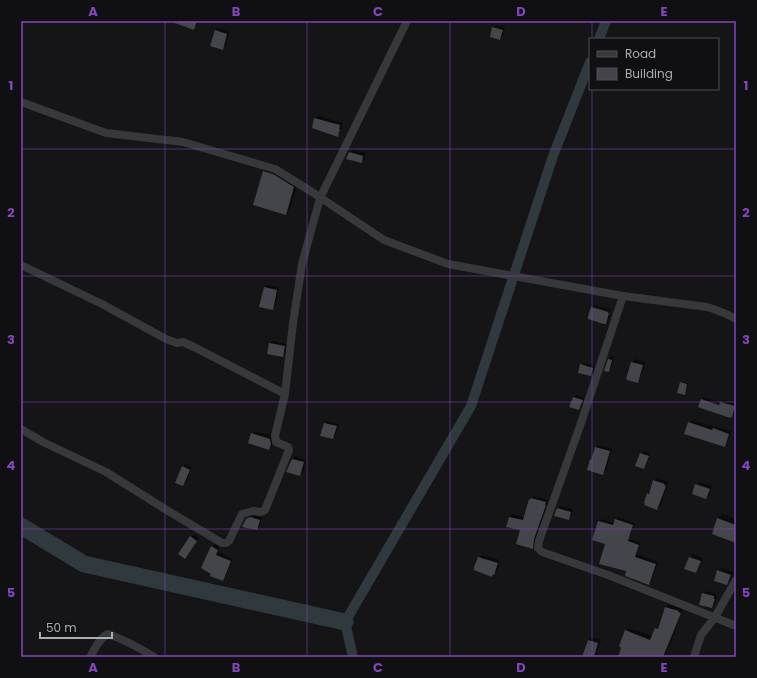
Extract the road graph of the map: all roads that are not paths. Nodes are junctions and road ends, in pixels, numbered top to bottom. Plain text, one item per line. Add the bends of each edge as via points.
1 (407, 21) edge
2 (21, 102) edge
3 (320, 198) junction
4 (21, 266) edge
5 (622, 296) junction
6 (736, 319) edge
7 (284, 394) junction
8 (21, 429) edge
9 (736, 580) edge
10 (714, 617) junction
11 (736, 626) edge
12 (90, 657) edge
13 (154, 657) edge
14 (694, 657) edge

1 - 3 street
2 - 3 street via 106,133 183,142 275,169
3 - 5 street via 384,240 448,264
3 - 7 street via 302,264
4 - 7 street via 102,304 166,339 177,343 183,342 196,348
5 - 6 street via 718,310
5 - 10 street via 538,548 542,552
7 - 8 street via 275,439 289,450 265,510 242,514 226,543 178,517 106,472
9 - 10 street
10 - 11 street
10 - 14 street via 701,635
12 - 13 street via 100,639 108,634 137,646

